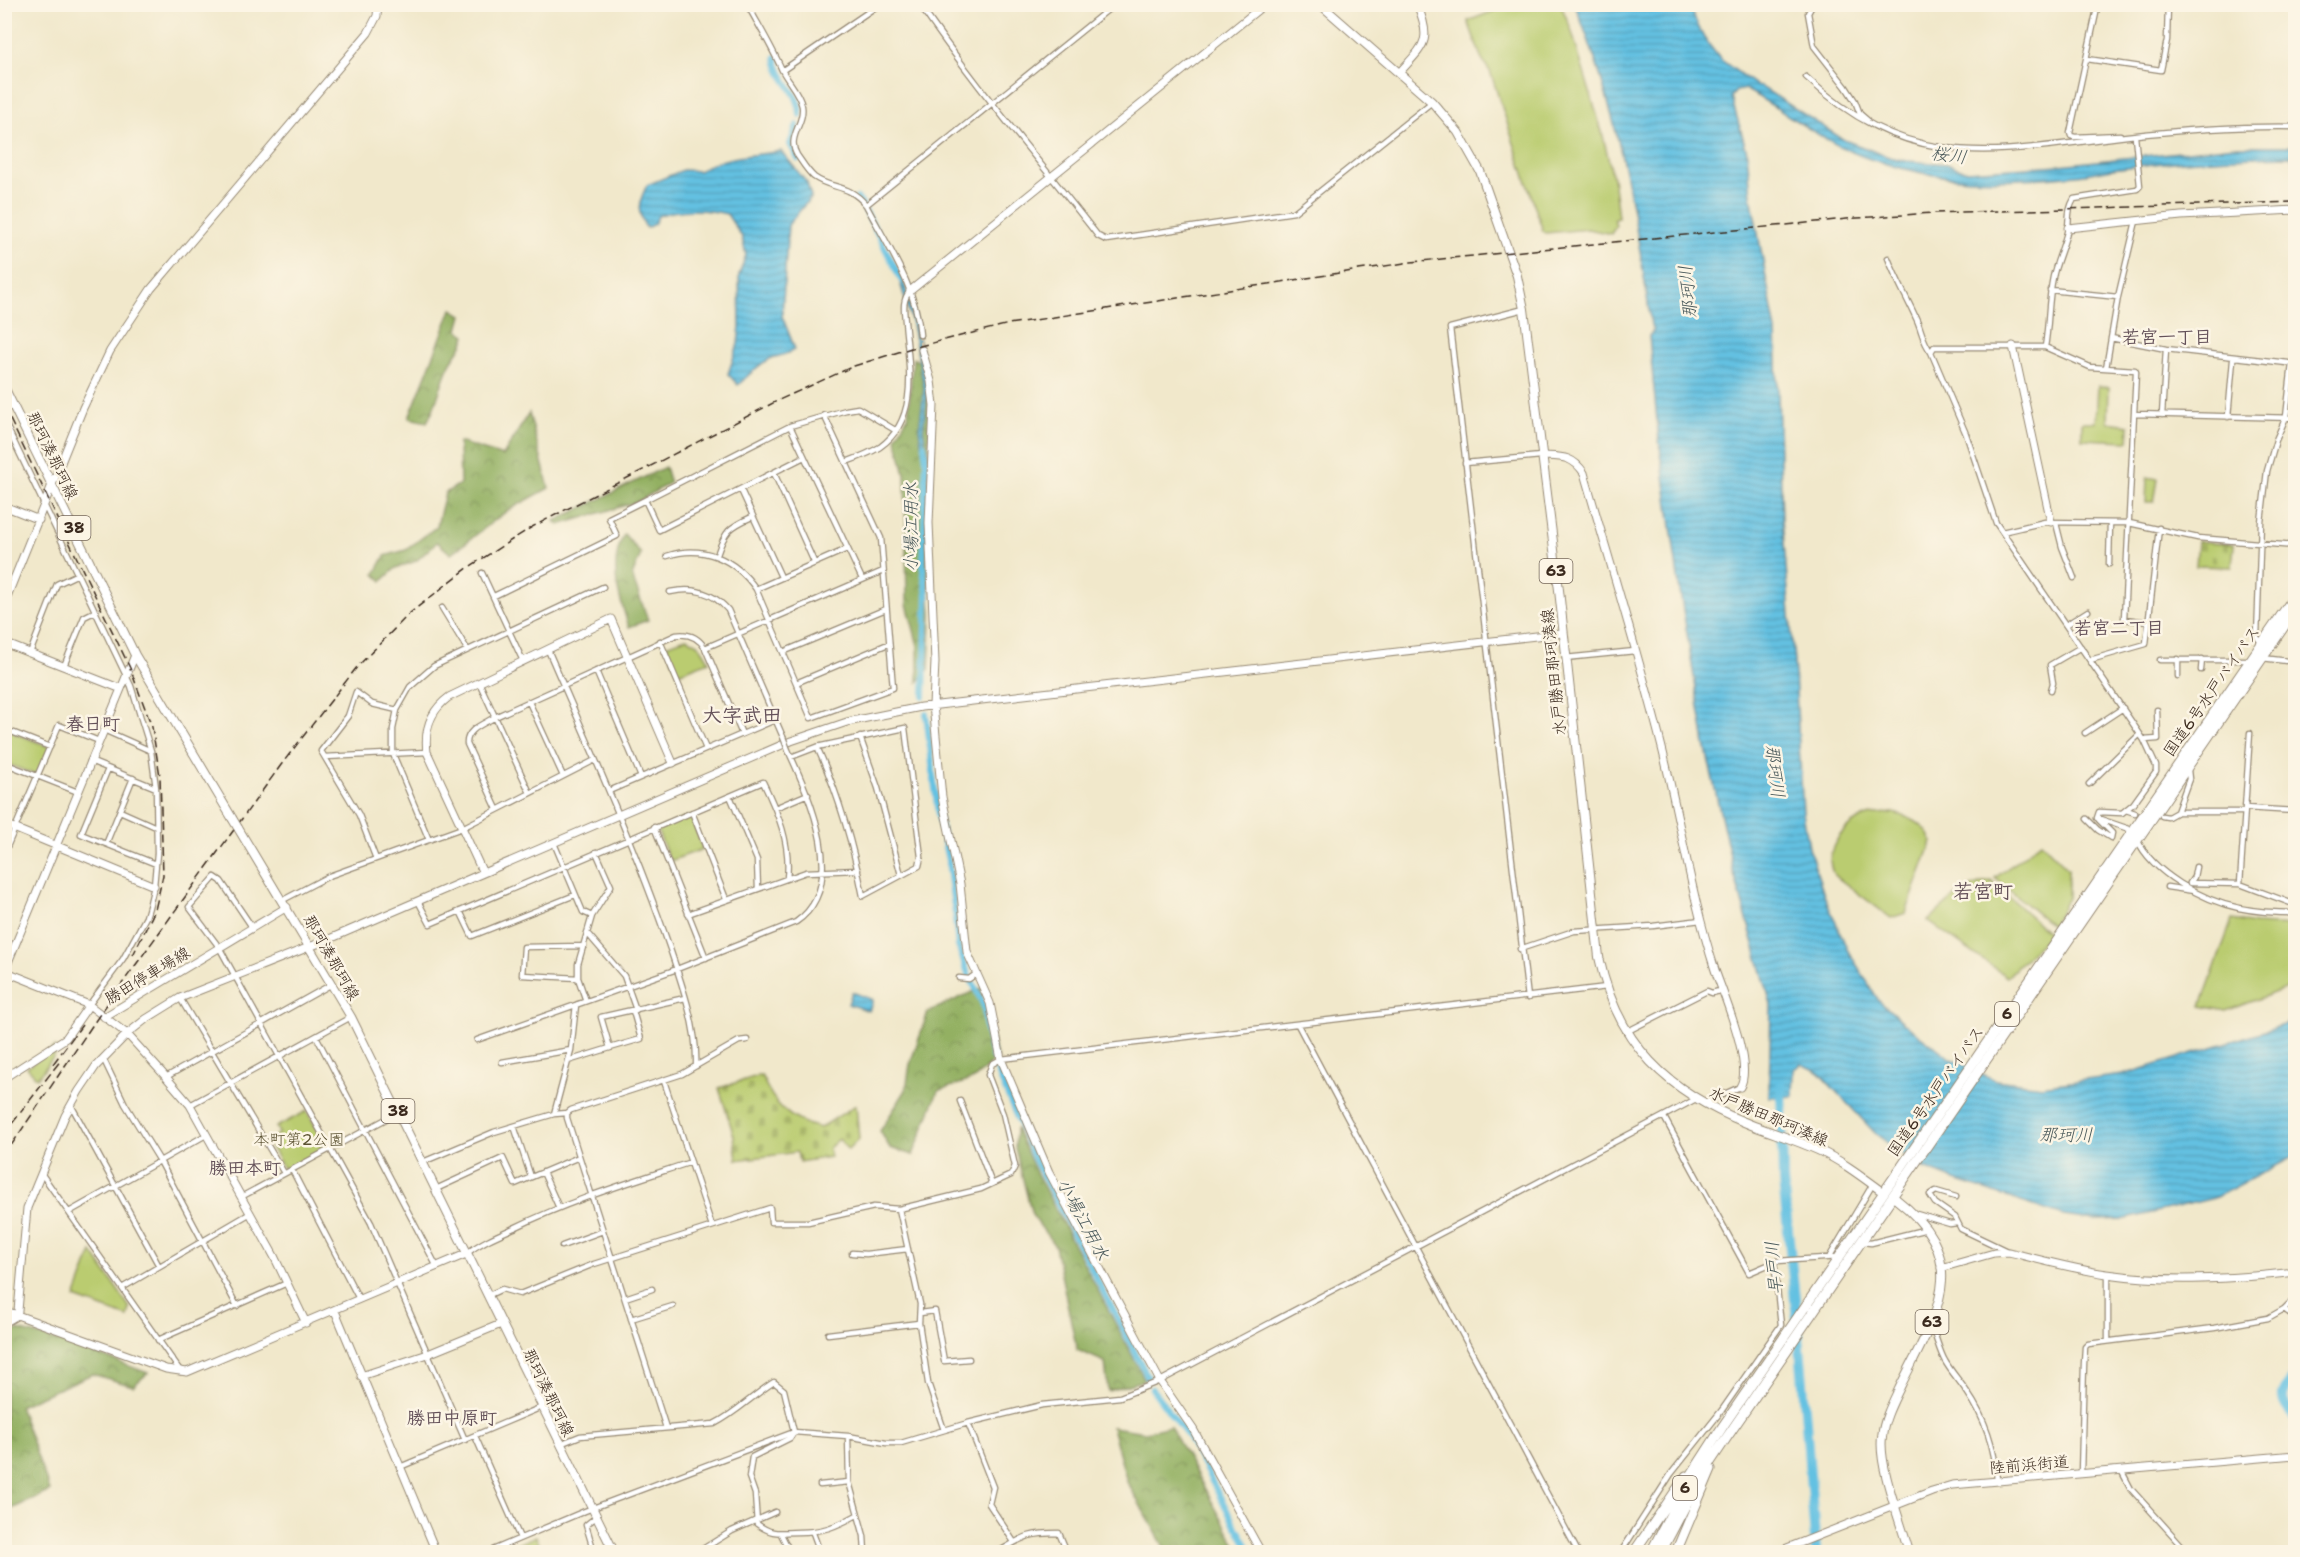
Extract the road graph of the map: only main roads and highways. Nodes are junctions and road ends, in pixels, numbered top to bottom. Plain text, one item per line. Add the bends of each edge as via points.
1 (1320, 4) edge
2 (4, 387) edge
3 (2295, 594) edge
4 (2295, 609) edge
5 (2256, 658) junction
6 (2135, 835) junction
7 (1896, 1182) junction
8 (1876, 1186) road end
9 (1896, 1200) dead end
10 (1723, 1426) junction
11 (1727, 1437) junction
12 (614, 1552) edge
13 (1634, 1552) edge
14 (1651, 1552) edge
15 (1661, 1552) edge
16 (1676, 1552) edge
17 (1909, 1552) edge

1 - 8 main road, 水戸勝田那珂湊線 / 63 via 1432,102 1458,132 1480,171 1517,276 1524,309 1595,929 1615,1010 1645,1057 1700,1101 1830,1156
2 - 12 main road, 那珂湊那珂線 / 38, bridge via 135,655 351,1017
3 - 5 highway, 国道6号水戸バイパス / 6
4 - 5 highway, 国道6号水戸バイパス / 6
5 - 6 highway, 国道6号水戸バイパス / 6
5 - 6 highway, 国道6号水戸バイパス / 6 via 2188,767
6 - 7 highway, 国道6号水戸バイパス / 6
7 - 10 highway, 国道6号水戸バイパス / 6 via 1835,1257 1812,1298
7 - 11 highway, 国道6号水戸バイパス / 6
9 - 17 main road, 63 via 1927,1229 1941,1268 1941,1297 1890,1407 1881,1444
10 - 13 highway
10 - 14 highway, 国道6号水戸バイパス / 6 via 1692,1474
11 - 15 highway, 国道6号水戸バイパス / 6 via 1701,1476
11 - 16 highway

